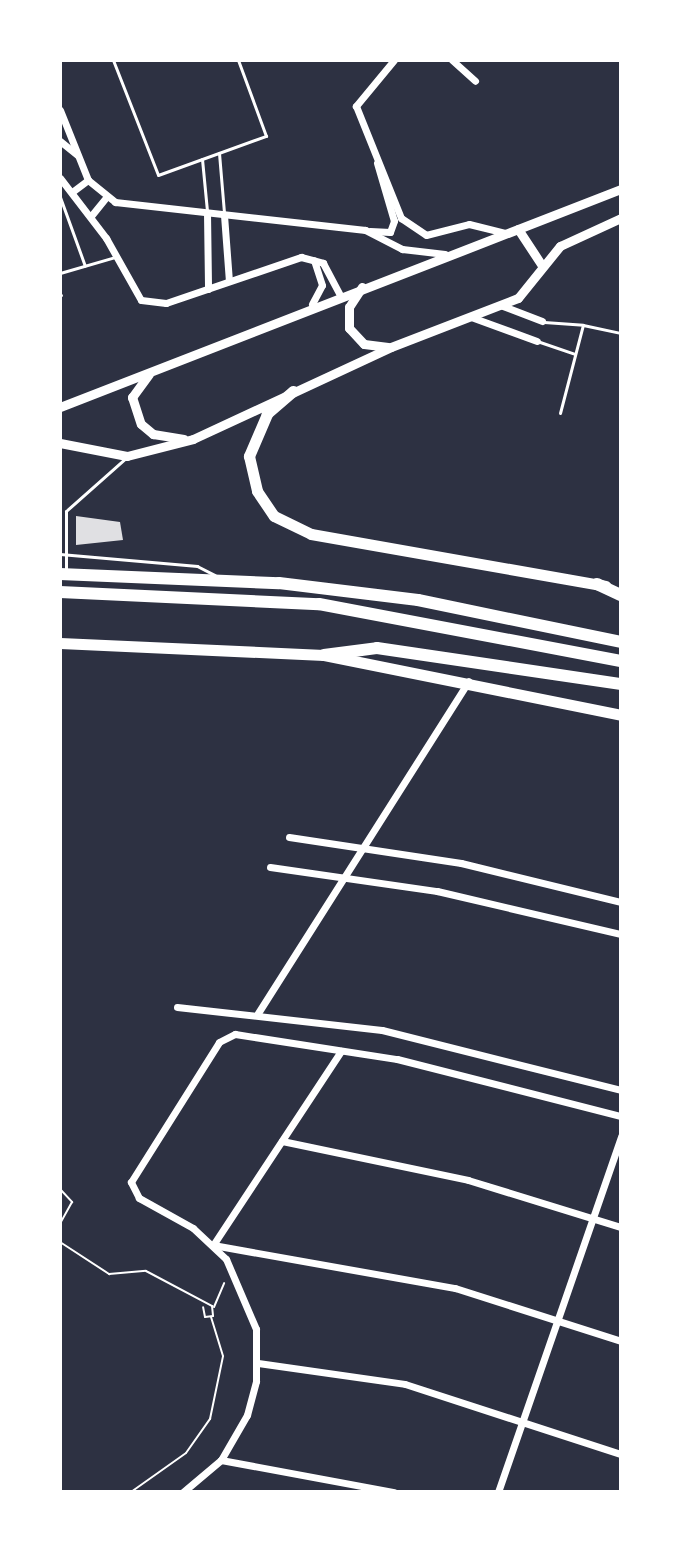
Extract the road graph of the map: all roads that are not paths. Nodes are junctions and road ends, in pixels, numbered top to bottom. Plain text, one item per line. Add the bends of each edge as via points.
1 (113, 60) edge
2 (238, 60) edge
3 (394, 60) edge
4 (452, 60) edge
5 (475, 81) dead end
6 (60, 110) edge
7 (60, 141) edge
8 (219, 153) junction
9 (79, 156) junction
10 (202, 159) junction
11 (60, 178) edge
12 (88, 180) junction
13 (621, 189) edge
14 (72, 192) junction
15 (60, 195) edge
16 (107, 199) junction
17 (207, 213) junction
18 (224, 215) junction
19 (91, 216) junction
20 (621, 218) edge
21 (398, 219) junction
22 (518, 229) junction
23 (365, 230) junction
24 (505, 233) junction
25 (445, 254) junction
26 (115, 257) junction
27 (313, 258) junction
28 (541, 264) junction
29 (85, 266) junction
30 (60, 273) edge
31 (229, 281) junction
32 (362, 287) junction
33 (208, 289) junction
34 (340, 295) junction
35 (312, 304) junction
36 (500, 305) junction
37 (471, 317) junction
38 (346, 318) junction
39 (542, 321) joint
40 (583, 325) junction
41 (621, 333) edge
42 (537, 341) joint
43 (391, 347) junction
44 (574, 354) junction
45 (158, 367) junction
46 (293, 391) junction
47 (60, 407) edge
48 (560, 413) dead end
49 (193, 439) junction
50 (60, 443) edge
51 (127, 456) junction
52 (62, 554) edge
53 (63, 574) edge
54 (222, 579) junction
55 (597, 584) joint
56 (67, 592) edge
57 (621, 593) edge
58 (621, 642) edge
59 (60, 643) edge
60 (324, 655) junction
61 (621, 661) edge
62 (470, 680) junction
63 (621, 684) edge
64 (621, 715) edge
65 (289, 837) dead end
66 (364, 847) junction
67 (270, 867) dead end
68 (345, 878) junction
69 (621, 902) edge
70 (621, 934) edge
71 (177, 1007) dead end
72 (258, 1013) junction
73 (341, 1051) junction
74 (621, 1090) edge
75 (621, 1116) edge
76 (621, 1136) edge
77 (282, 1141) junction
78 (593, 1217) junction
79 (621, 1227) edge
80 (213, 1245) junction
81 (558, 1318) junction
82 (621, 1341) edge
83 (258, 1363) junction
84 (523, 1420) junction
85 (621, 1454) edge
86 (221, 1460) junction
87 (183, 1492) edge
88 (394, 1492) edge
89 (498, 1492) edge

1 - 10 lane via 158,175
2 - 8 lane via 266,136
3 - 21 street via 356,106
4 - 5 street
6 - 9 street
7 - 9 street
8 - 10 lane
8 - 18 lane
9 - 12 street
10 - 17 lane
11 - 14 street
12 - 14 street
12 - 16 street
13 - 22 main road
14 - 15 lane
14 - 19 street
15 - 29 lane
16 - 17 street
16 - 19 street via 96,201
17 - 18 street
17 - 33 street
18 - 23 street
18 - 31 street
19 - 26 street
20 - 28 main road via 560,246
21 - 23 street via 390,232
21 - 24 street via 426,235 481,224
22 - 24 main road
22 - 28 main road
23 - 25 street via 402,249
24 - 25 main road
25 - 32 main road
26 - 29 lane
26 - 33 street via 132,294 151,305
27 - 31 street
27 - 34 street
27 - 35 street via 322,285
28 - 36 main road via 526,292
29 - 30 lane
31 - 33 street
32 - 34 main road
32 - 38 main road
34 - 35 main road
34 - 38 main road
35 - 45 main road
36 - 37 main road
36 - 39 street
37 - 42 street
37 - 43 main road
38 - 43 main road via 359,341
39 - 40 lane
40 - 41 lane
40 - 44 lane
42 - 44 lane
43 - 46 main road
44 - 48 lane
45 - 47 main road
45 - 49 main road via 139,382 134,410 153,434
46 - 49 main road
46 - 55 main road via 267,414 249,456 257,491 274,516 311,534
49 - 51 main road
50 - 51 main road
51 - 52 lane via 72,503
52 - 53 lane
52 - 54 lane via 197,566
53 - 54 highway
53 - 56 lane
54 - 58 highway via 418,600
55 - 57 highway
56 - 61 highway via 319,604
59 - 60 main road
60 - 62 main road
60 - 63 highway via 377,648
62 - 64 main road
62 - 66 street
65 - 66 street
66 - 68 street
66 - 69 street
67 - 68 street
68 - 70 street via 482,900
68 - 72 street
71 - 72 street
72 - 74 street via 438,1041
73 - 75 street via 490,1078
73 - 77 street
73 - 80 street via 224,1038 131,1182 139,1198
76 - 78 street
77 - 78 street via 453,1177
77 - 80 street
78 - 79 street
78 - 81 street
80 - 81 street via 404,1276
80 - 83 street via 252,1312
81 - 82 street
81 - 84 street
83 - 84 street via 405,1384
83 - 86 street via 247,1415
84 - 85 street
84 - 89 street
86 - 87 street
86 - 88 street

